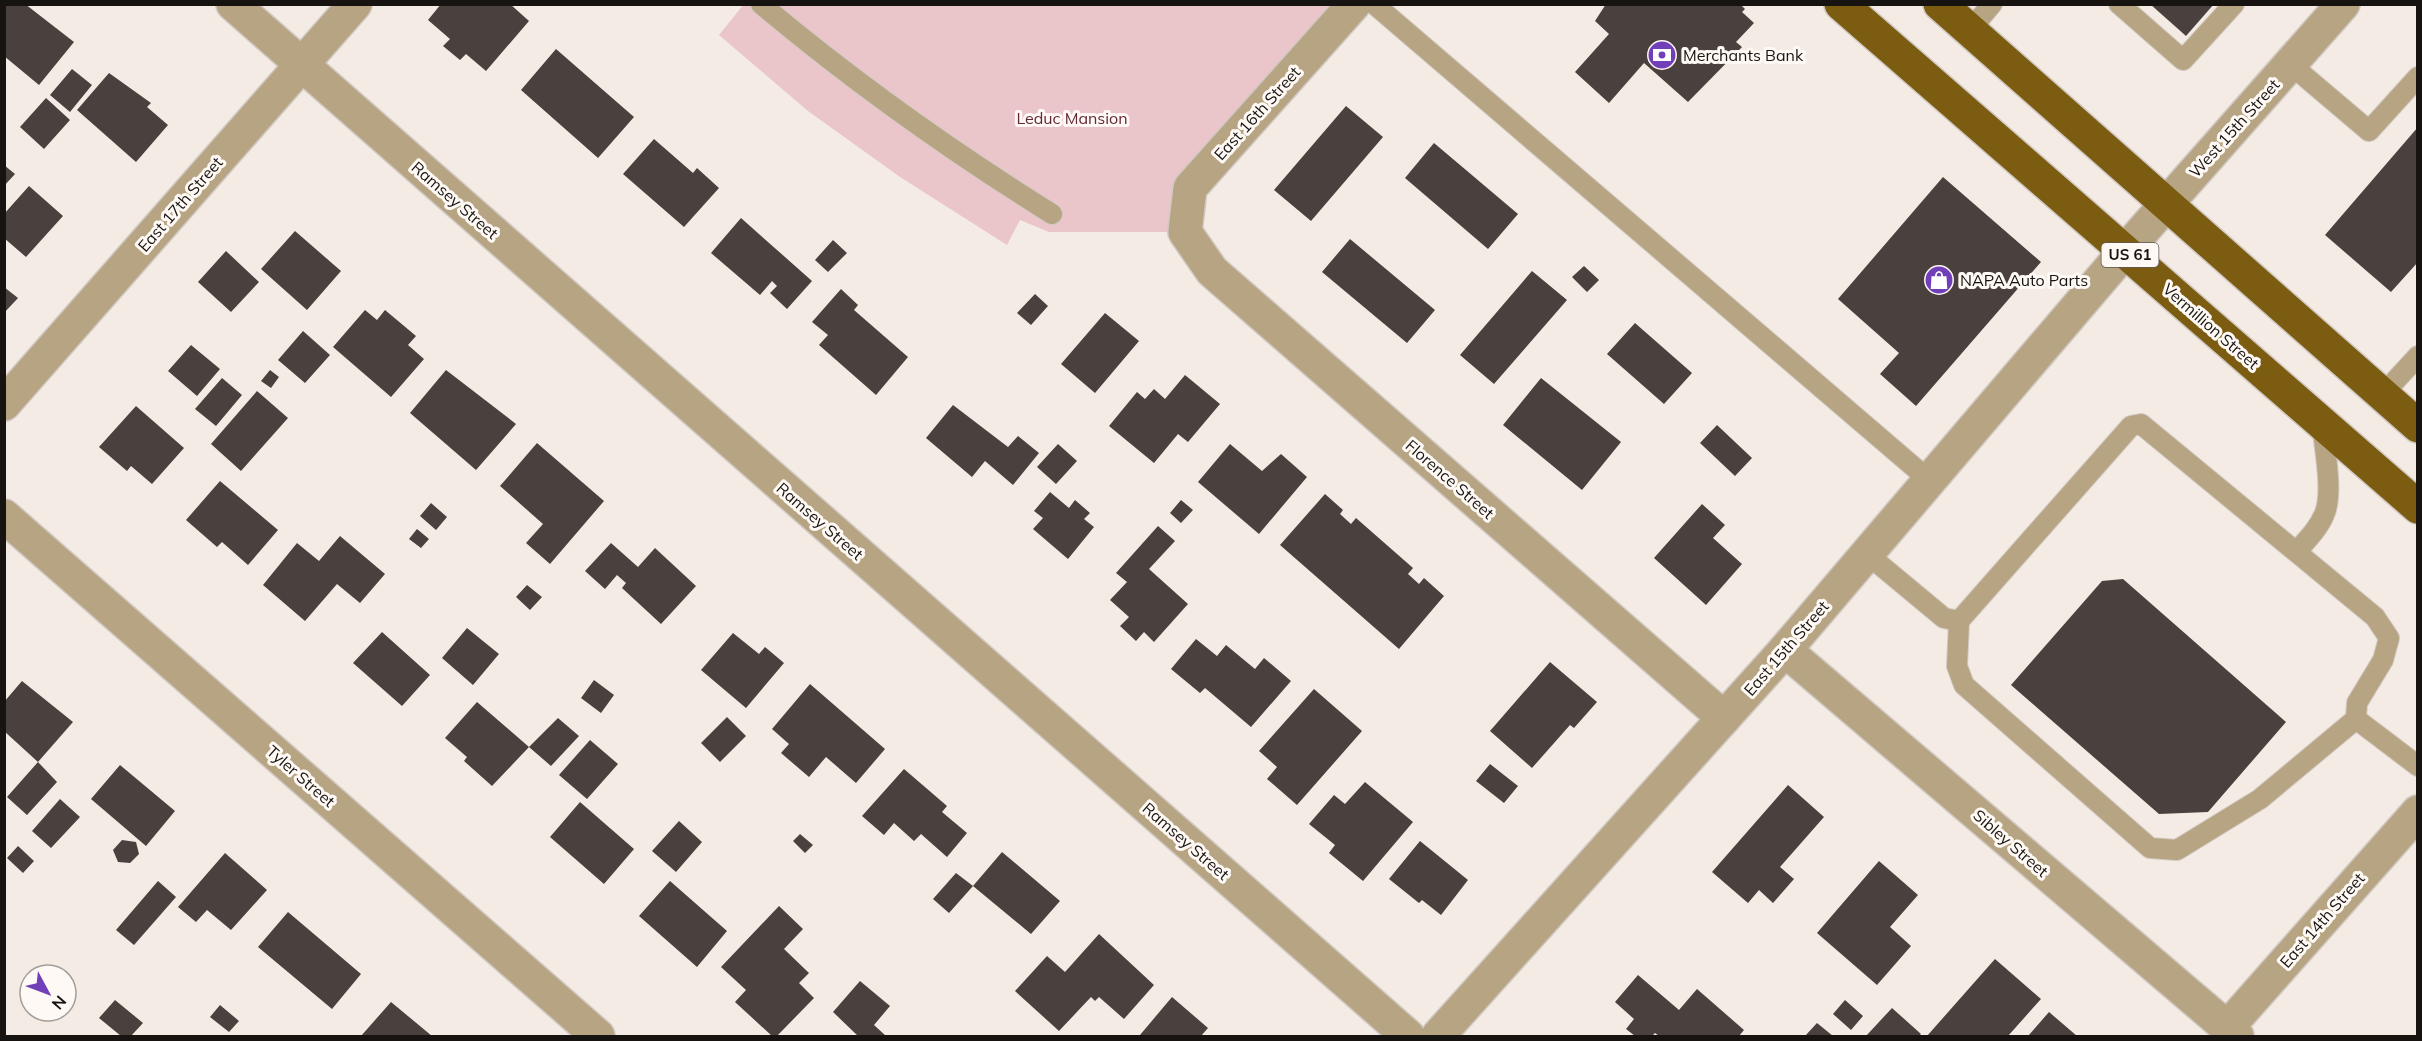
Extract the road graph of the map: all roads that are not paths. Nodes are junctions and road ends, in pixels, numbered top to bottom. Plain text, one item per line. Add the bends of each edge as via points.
1 (233, 4) edge
2 (355, 4) edge
3 (761, 4) edge
4 (1354, 4) edge
5 (1374, 4) edge
6 (1841, 4) edge
7 (1940, 4) edge
8 (1992, 4) edge
9 (2119, 4) edge
10 (2234, 4) edge
11 (2333, 8) edge
12 (1970, 30) junction
13 (2290, 64) junction
14 (301, 65) junction
15 (2418, 77) edge
16 (2166, 205) junction
17 (1052, 214) dead end
18 (1185, 232) joint
19 (2125, 250) junction
20 (2418, 356) edge
21 (2382, 394) junction
22 (4, 404) edge
23 (2322, 423) junction
24 (2418, 426) edge
25 (1929, 480) junction
26 (2418, 507) edge
27 (4, 516) edge
28 (2296, 552) junction
29 (1867, 554) junction
30 (1959, 621) junction
31 (1785, 650) junction
32 (1724, 718) junction
33 (2356, 719) junction
34 (2418, 766) edge
35 (2418, 812) edge
36 (2232, 1032) edge
37 (598, 1036) edge
38 (1408, 1036) edge
39 (1438, 1036) edge

1 - 14 street, Ramsey Street
2 - 14 street, East 17th Street
3 - 17 lane via 895,111
4 - 18 street, East 16th Street via 1191,188
5 - 25 lane
6 - 19 highway, Vermillion Street / US 61
7 - 12 highway
8 - 12 lane
9 - 10 lane via 2183,60
11 - 13 street, West 15th Street
12 - 16 highway
13 - 15 lane via 2369,131
13 - 16 street, West 15th Street
14 - 22 street, East 17th Street
14 - 38 street, Ramsey Street
16 - 19 street, West 15th Street
16 - 21 highway
18 - 32 street, Florence Street via 1212,271
19 - 23 highway, Vermillion Street / US 61
19 - 25 street, East 15th Street
20 - 21 lane
21 - 24 highway
23 - 26 highway, Vermillion Street / US 61
23 - 28 lane via 2328,490 2326,513
25 - 29 street, East 15th Street
27 - 37 street, Tyler Street
28 - 30 lane via 2141,424 2131,426
28 - 33 lane via 2375,617 2389,638 2383,660 2357,703
29 - 30 lane via 1944,618
29 - 31 street, East 15th Street
30 - 33 lane via 1957,666 1964,685 2150,848 2177,850 2260,799
31 - 32 street, East 15th Street
31 - 36 street, Sibley Street
32 - 39 street, East 15th Street
33 - 34 lane
35 - 36 street, East 14th Street

